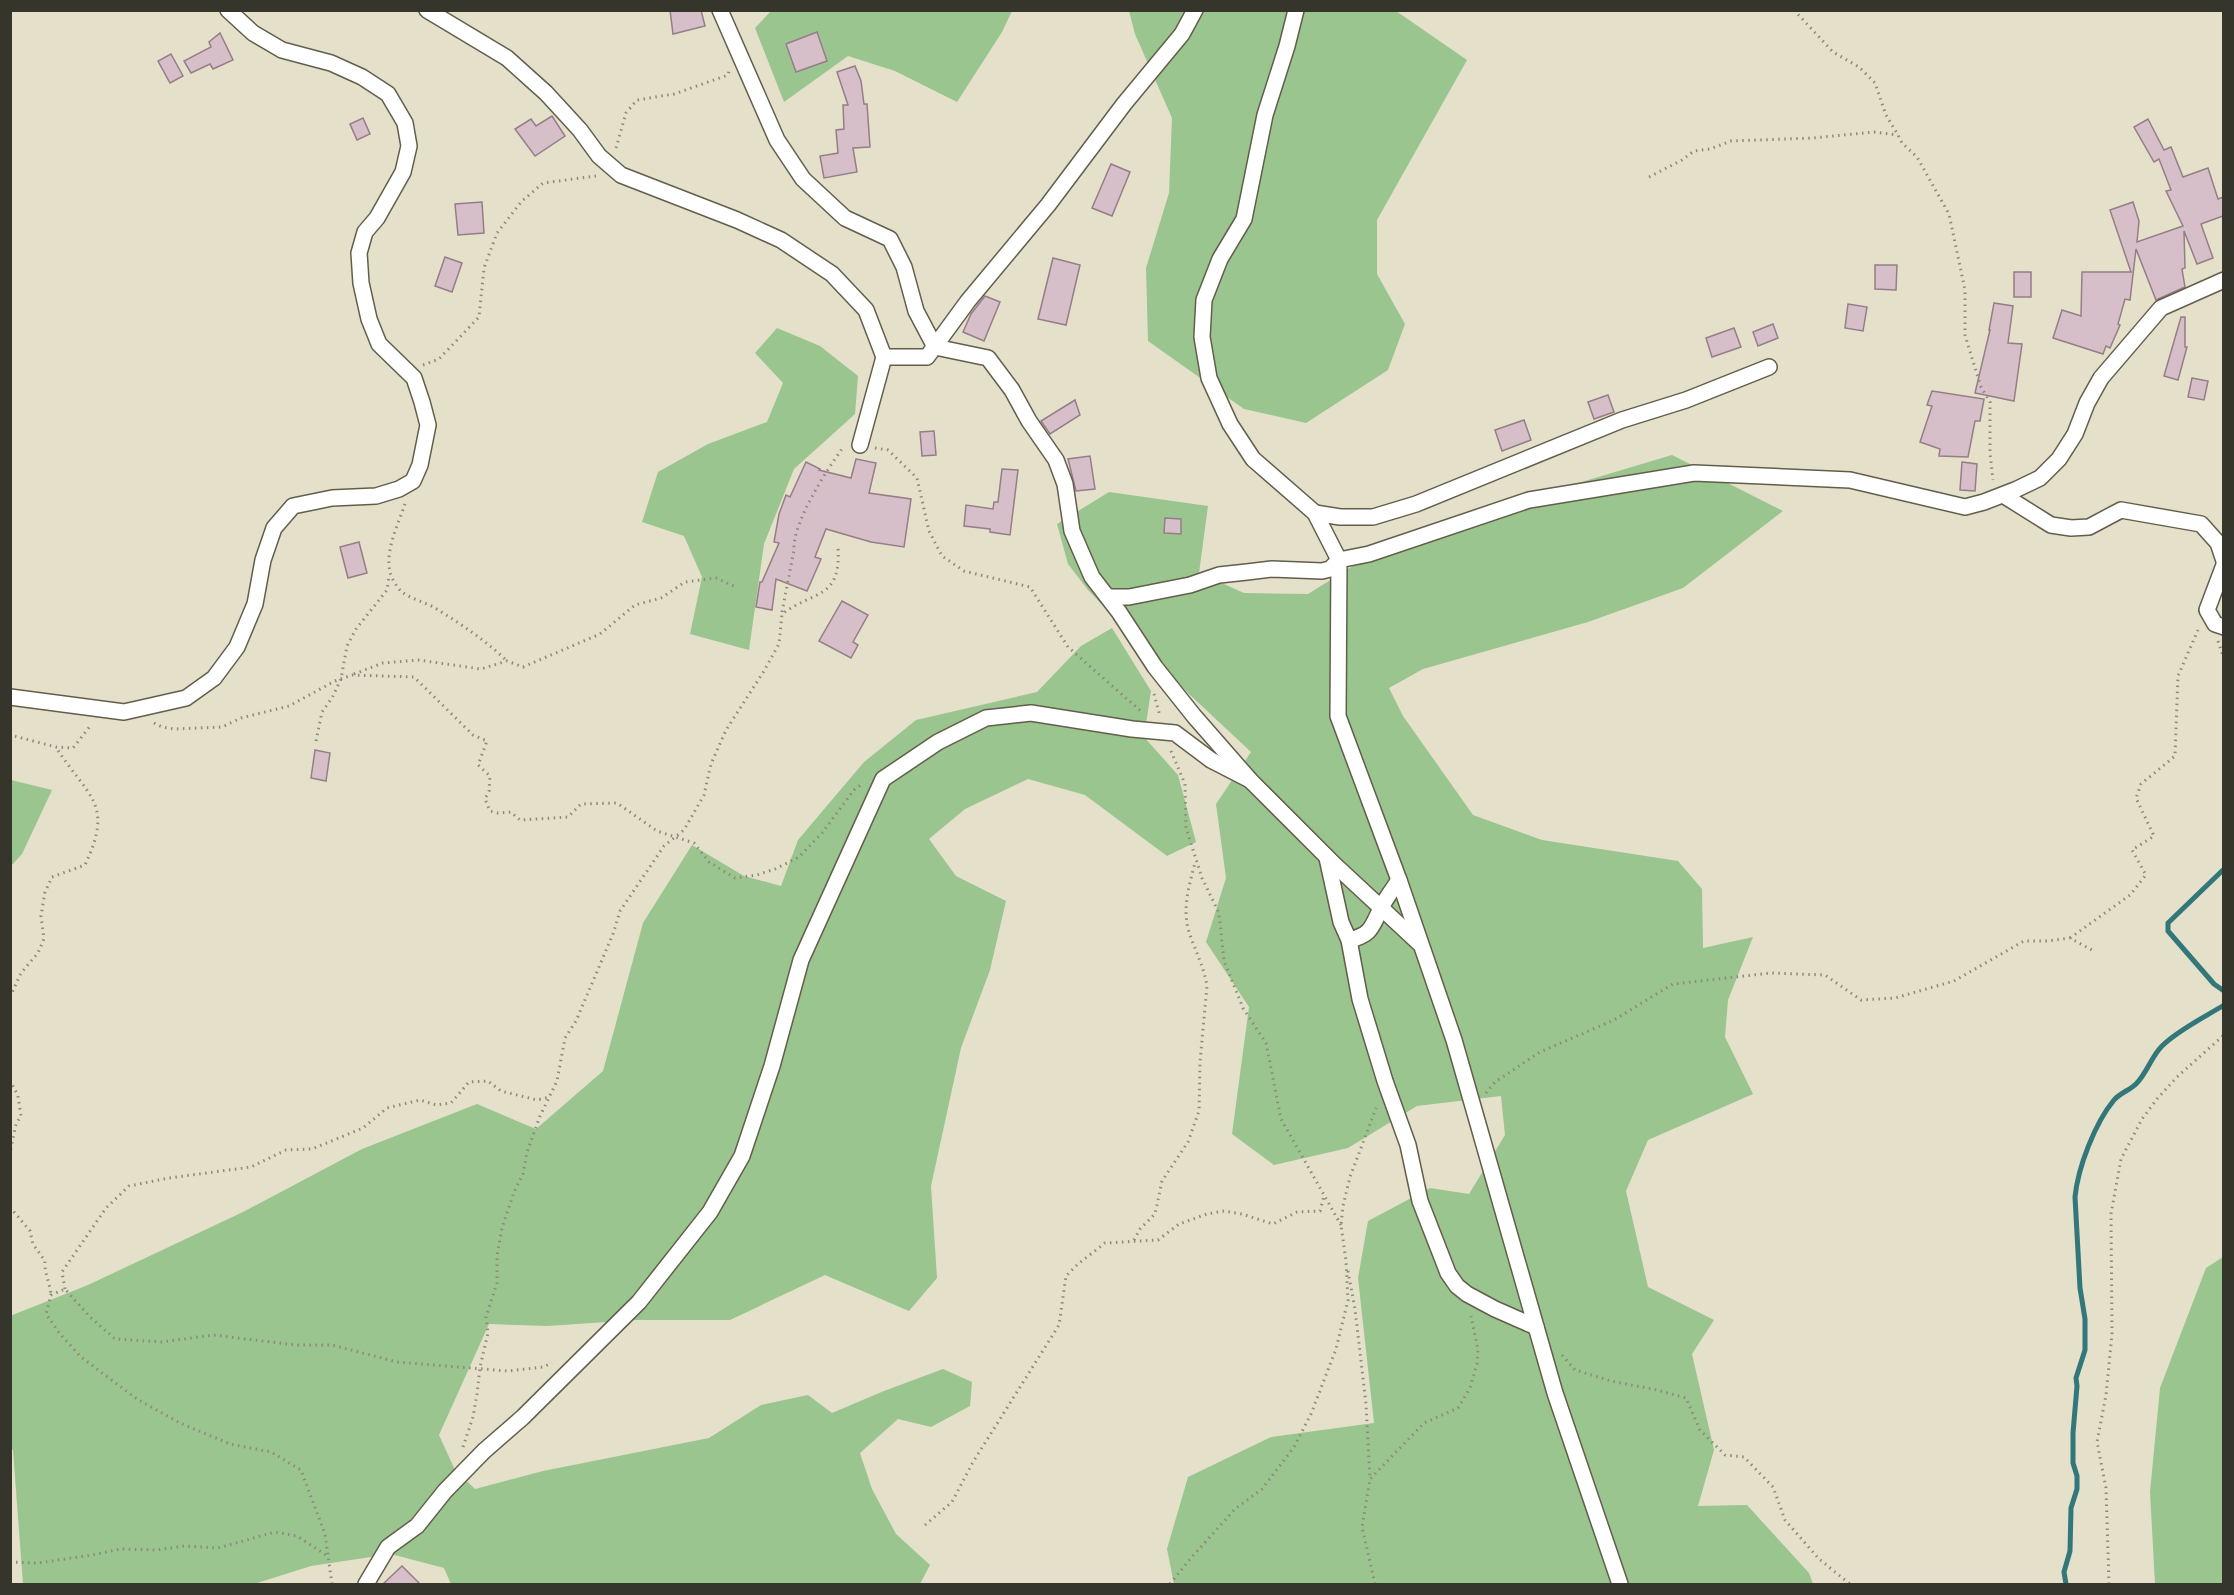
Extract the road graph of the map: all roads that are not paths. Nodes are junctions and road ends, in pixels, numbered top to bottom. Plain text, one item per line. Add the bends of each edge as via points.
1 (228, 10) edge
2 (427, 10) edge
3 (720, 10) edge
4 (1195, 10) edge
5 (1296, 10) edge
6 (2223, 280) edge
7 (935, 347) junction
8 (884, 357) junction
9 (1769, 367) dead end
10 (860, 445) road end
11 (2002, 495) junction
12 (1315, 513) junction
13 (1339, 560) junction
14 (2223, 563) edge
15 (1108, 597) junction
16 (2223, 627) edge
17 (10, 697) edge
18 (1250, 780) junction
19 (1327, 858) junction
20 (1399, 880) junction
21 (1381, 908) junction
22 (1349, 940) junction
23 (1422, 945) junction
24 (1536, 1327) junction
25 (366, 1584) edge
26 (1620, 1584) edge

1 - 17 street via 253,33 282,50 362,76 388,94 405,123 409,146 403,172 365,232 359,253 361,283 379,344 414,378 428,425 420,465 411,482 399,489 376,496 332,498 293,506 274,528 255,604 237,647 214,678 186,698 124,712
2 - 8 street via 507,58 546,93 599,156 621,175 781,240 832,274 866,310
3 - 7 street via 777,140 803,179 845,218 890,239 904,267 916,311
4 - 7 street via 1182,34
5 - 12 street via 1265,115 1244,219 1220,259 1204,300 1202,337 1209,378 1230,424 1253,459
6 - 11 street via 2161,308 2101,378 2059,459 2040,478
7 - 8 street via 927,357
7 - 15 street via 988,358 1012,390 1056,460 1065,484 1072,531 1092,577
8 - 10 street
9 - 12 street via 1622,420 1416,504 1373,517
11 - 13 street via 1965,507 1850,480 1694,473 1529,500 1369,554
11 - 14 street via 2051,525 2071,528 2089,527 2121,510 2201,524 2218,543
12 - 13 street
13 - 15 street via 1322,571 1272,568 1219,575 1129,597
13 - 20 street via 1338,716
14 - 16 street via 2207,610 2216,624
15 - 18 street via 1155,667
18 - 19 street
18 - 25 street via 1210,760 1175,734 1031,713 986,718 938,742 883,779 801,960 742,1156 710,1212 639,1302 484,1451 417,1526 388,1547
19 - 21 street
19 - 22 street via 1341,922
20 - 21 street
20 - 23 street
21 - 22 street via 1374,927
21 - 23 street
22 - 24 street via 1360,999 1407,1145 1420,1200 1448,1273 1457,1286 1495,1310
23 - 24 street via 1454,1040
24 - 26 street

